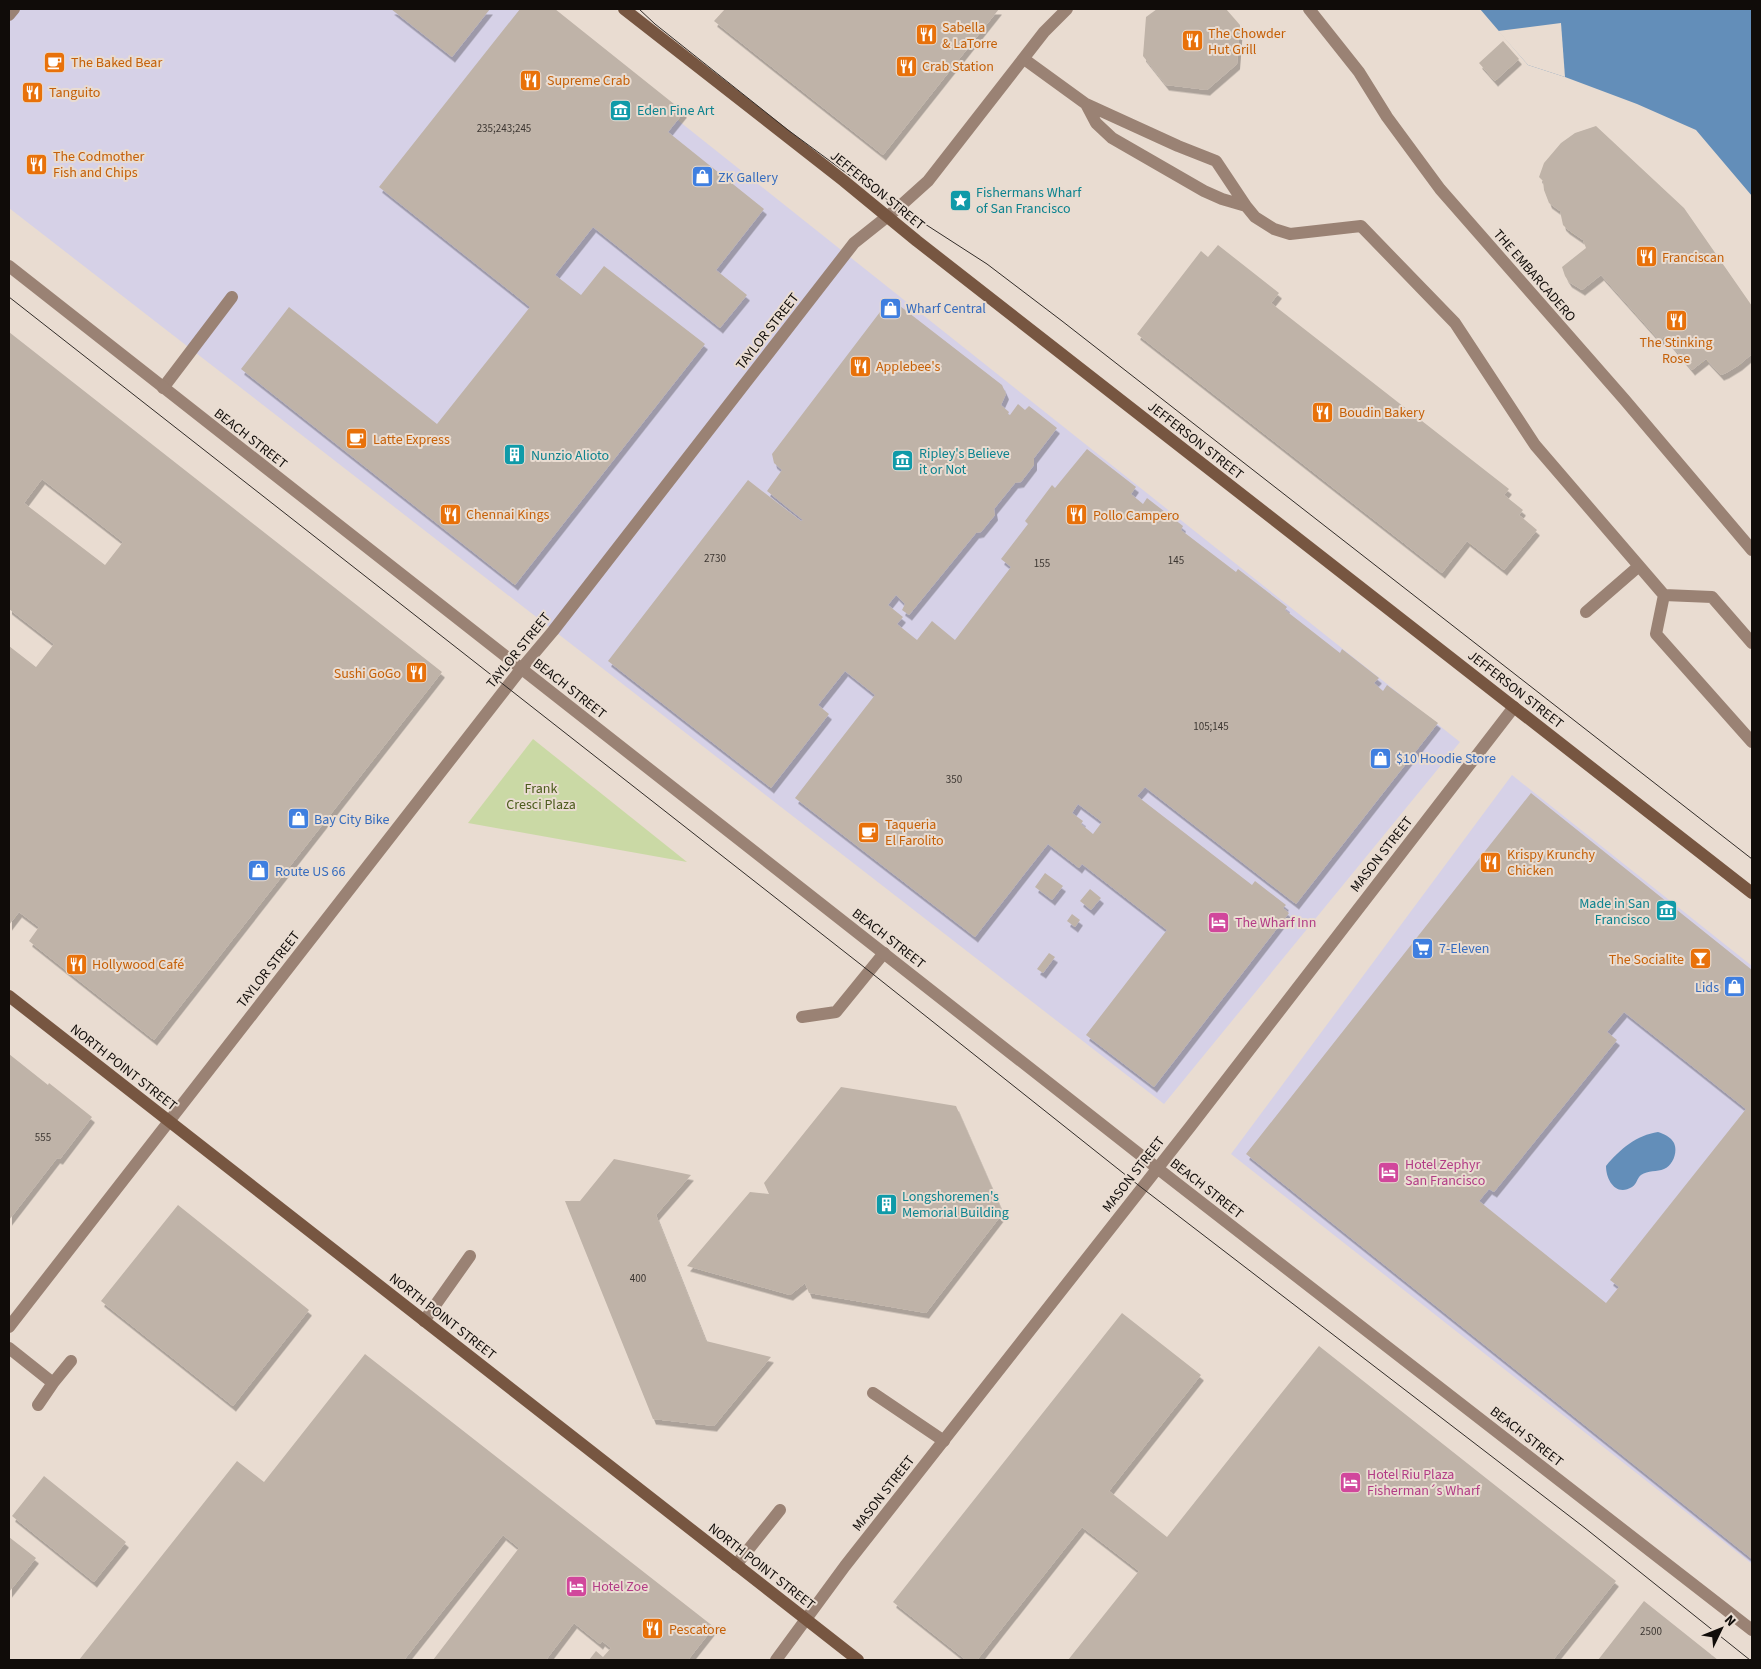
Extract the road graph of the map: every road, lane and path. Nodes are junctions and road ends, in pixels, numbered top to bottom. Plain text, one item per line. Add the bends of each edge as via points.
1 (14, 9) edge
2 (624, 9) edge
3 (1067, 9) edge
4 (1309, 9) edge
5 (9, 15) edge
6 (1024, 58) junction
7 (1086, 104) junction
8 (1246, 206) junction
9 (887, 216) junction
10 (9, 266) edge
11 (232, 297) dead end
12 (163, 388) junction
13 (1752, 550) edge
14 (1639, 566) junction
15 (1664, 595) junction
16 (1586, 612) dead end
17 (1752, 643) edge
18 (521, 669) junction
19 (1514, 706) junction
20 (1752, 742) edge
21 (1752, 893) edge
22 (884, 953) junction
23 (9, 996) edge
24 (802, 1018) dead end
25 (169, 1121) junction
26 (1157, 1168) junction
27 (470, 1256) dead end
28 (424, 1321) junction
29 (9, 1327) edge
30 (9, 1348) edge
31 (71, 1361) dead end
32 (53, 1383) junction
33 (873, 1393) dead end
34 (38, 1405) dead end
35 (944, 1441) junction
36 (780, 1510) dead end
37 (736, 1565) junction
38 (806, 1619) junction
39 (1752, 1630) edge
40 (776, 1660) edge
41 (858, 1660) edge

1 - 5 street
2 - 9 street, JEFFERSON STREET
3 - 6 street, TAYLOR STREET
4 - 13 street, THE EMBARCADERO via 1359,72 1387,117 1440,189
6 - 7 street
6 - 9 street, TAYLOR STREET via 928,180
7 - 8 street via 1096,123 1112,138 1204,190
7 - 8 street via 1216,161
8 - 14 street via 1255,217 1290,234 1361,226 1456,323 1535,445
9 - 18 street, TAYLOR STREET via 854,243
9 - 19 street, JEFFERSON STREET
10 - 12 street, BEACH STREET
11 - 12 street
12 - 18 street, BEACH STREET
14 - 15 street
14 - 16 street
15 - 17 street via 1712,597
15 - 20 street via 1656,634
18 - 22 street, BEACH STREET
18 - 25 street, TAYLOR STREET
19 - 21 street, JEFFERSON STREET
19 - 26 street, MASON STREET
22 - 24 street via 836,1012
22 - 26 street, BEACH STREET
23 - 25 street, NORTH POINT STREET
25 - 28 street, NORTH POINT STREET
25 - 29 street, TAYLOR STREET
26 - 35 street, MASON STREET
26 - 39 street, BEACH STREET
27 - 28 street
28 - 37 street, NORTH POINT STREET
30 - 32 street
31 - 32 street
32 - 34 street
33 - 35 street
35 - 38 street, MASON STREET
36 - 37 street
37 - 38 street, NORTH POINT STREET
38 - 40 street, MASON STREET
38 - 41 street, NORTH POINT STREET

